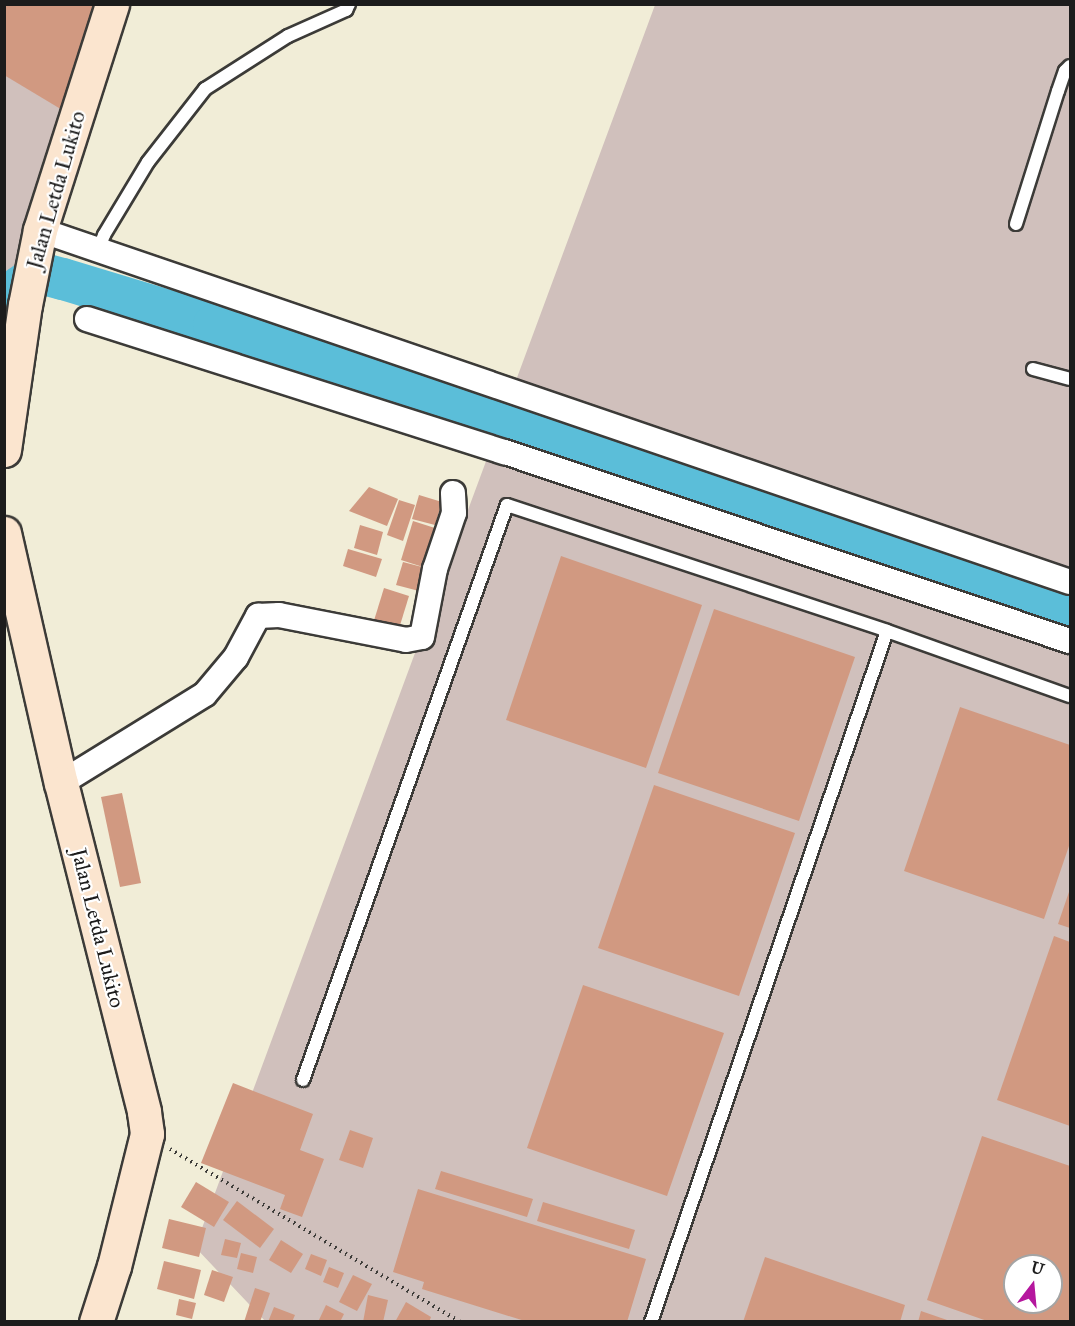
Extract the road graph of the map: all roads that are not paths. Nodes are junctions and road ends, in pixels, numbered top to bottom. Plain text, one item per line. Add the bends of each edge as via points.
1 (112, 4) edge
2 (349, 4) edge
3 (1071, 66) edge
4 (1016, 224) dead end
5 (40, 230) junction
6 (98, 250) junction
7 (87, 319) dead end
8 (1033, 369) dead end
9 (1071, 379) edge
10 (4, 450) edge
11 (453, 493) dead end
12 (4, 533) edge
13 (1071, 582) edge
14 (887, 631) junction
15 (1071, 641) edge
16 (1071, 696) edge
17 (61, 783) junction
18 (303, 1080) dead end
19 (96, 1322) edge
20 (651, 1322) edge

1 - 5 street, Jalan Letda Lukito
2 - 6 lane via 346,10 288,36 205,89 148,162
3 - 4 lane via 1065,71 1058,91
5 - 6 street
5 - 10 street, Jalan Letda Lukito
6 - 13 street
7 - 15 street via 505,452
8 - 9 lane
11 - 17 street via 454,513 435,569 422,637 406,640 279,615 258,616 236,657 205,694
12 - 17 street, Jalan Letda Lukito
14 - 16 lane
14 - 18 lane via 507,505
14 - 20 lane
17 - 19 street, Jalan Letda Lukito via 147,1134

